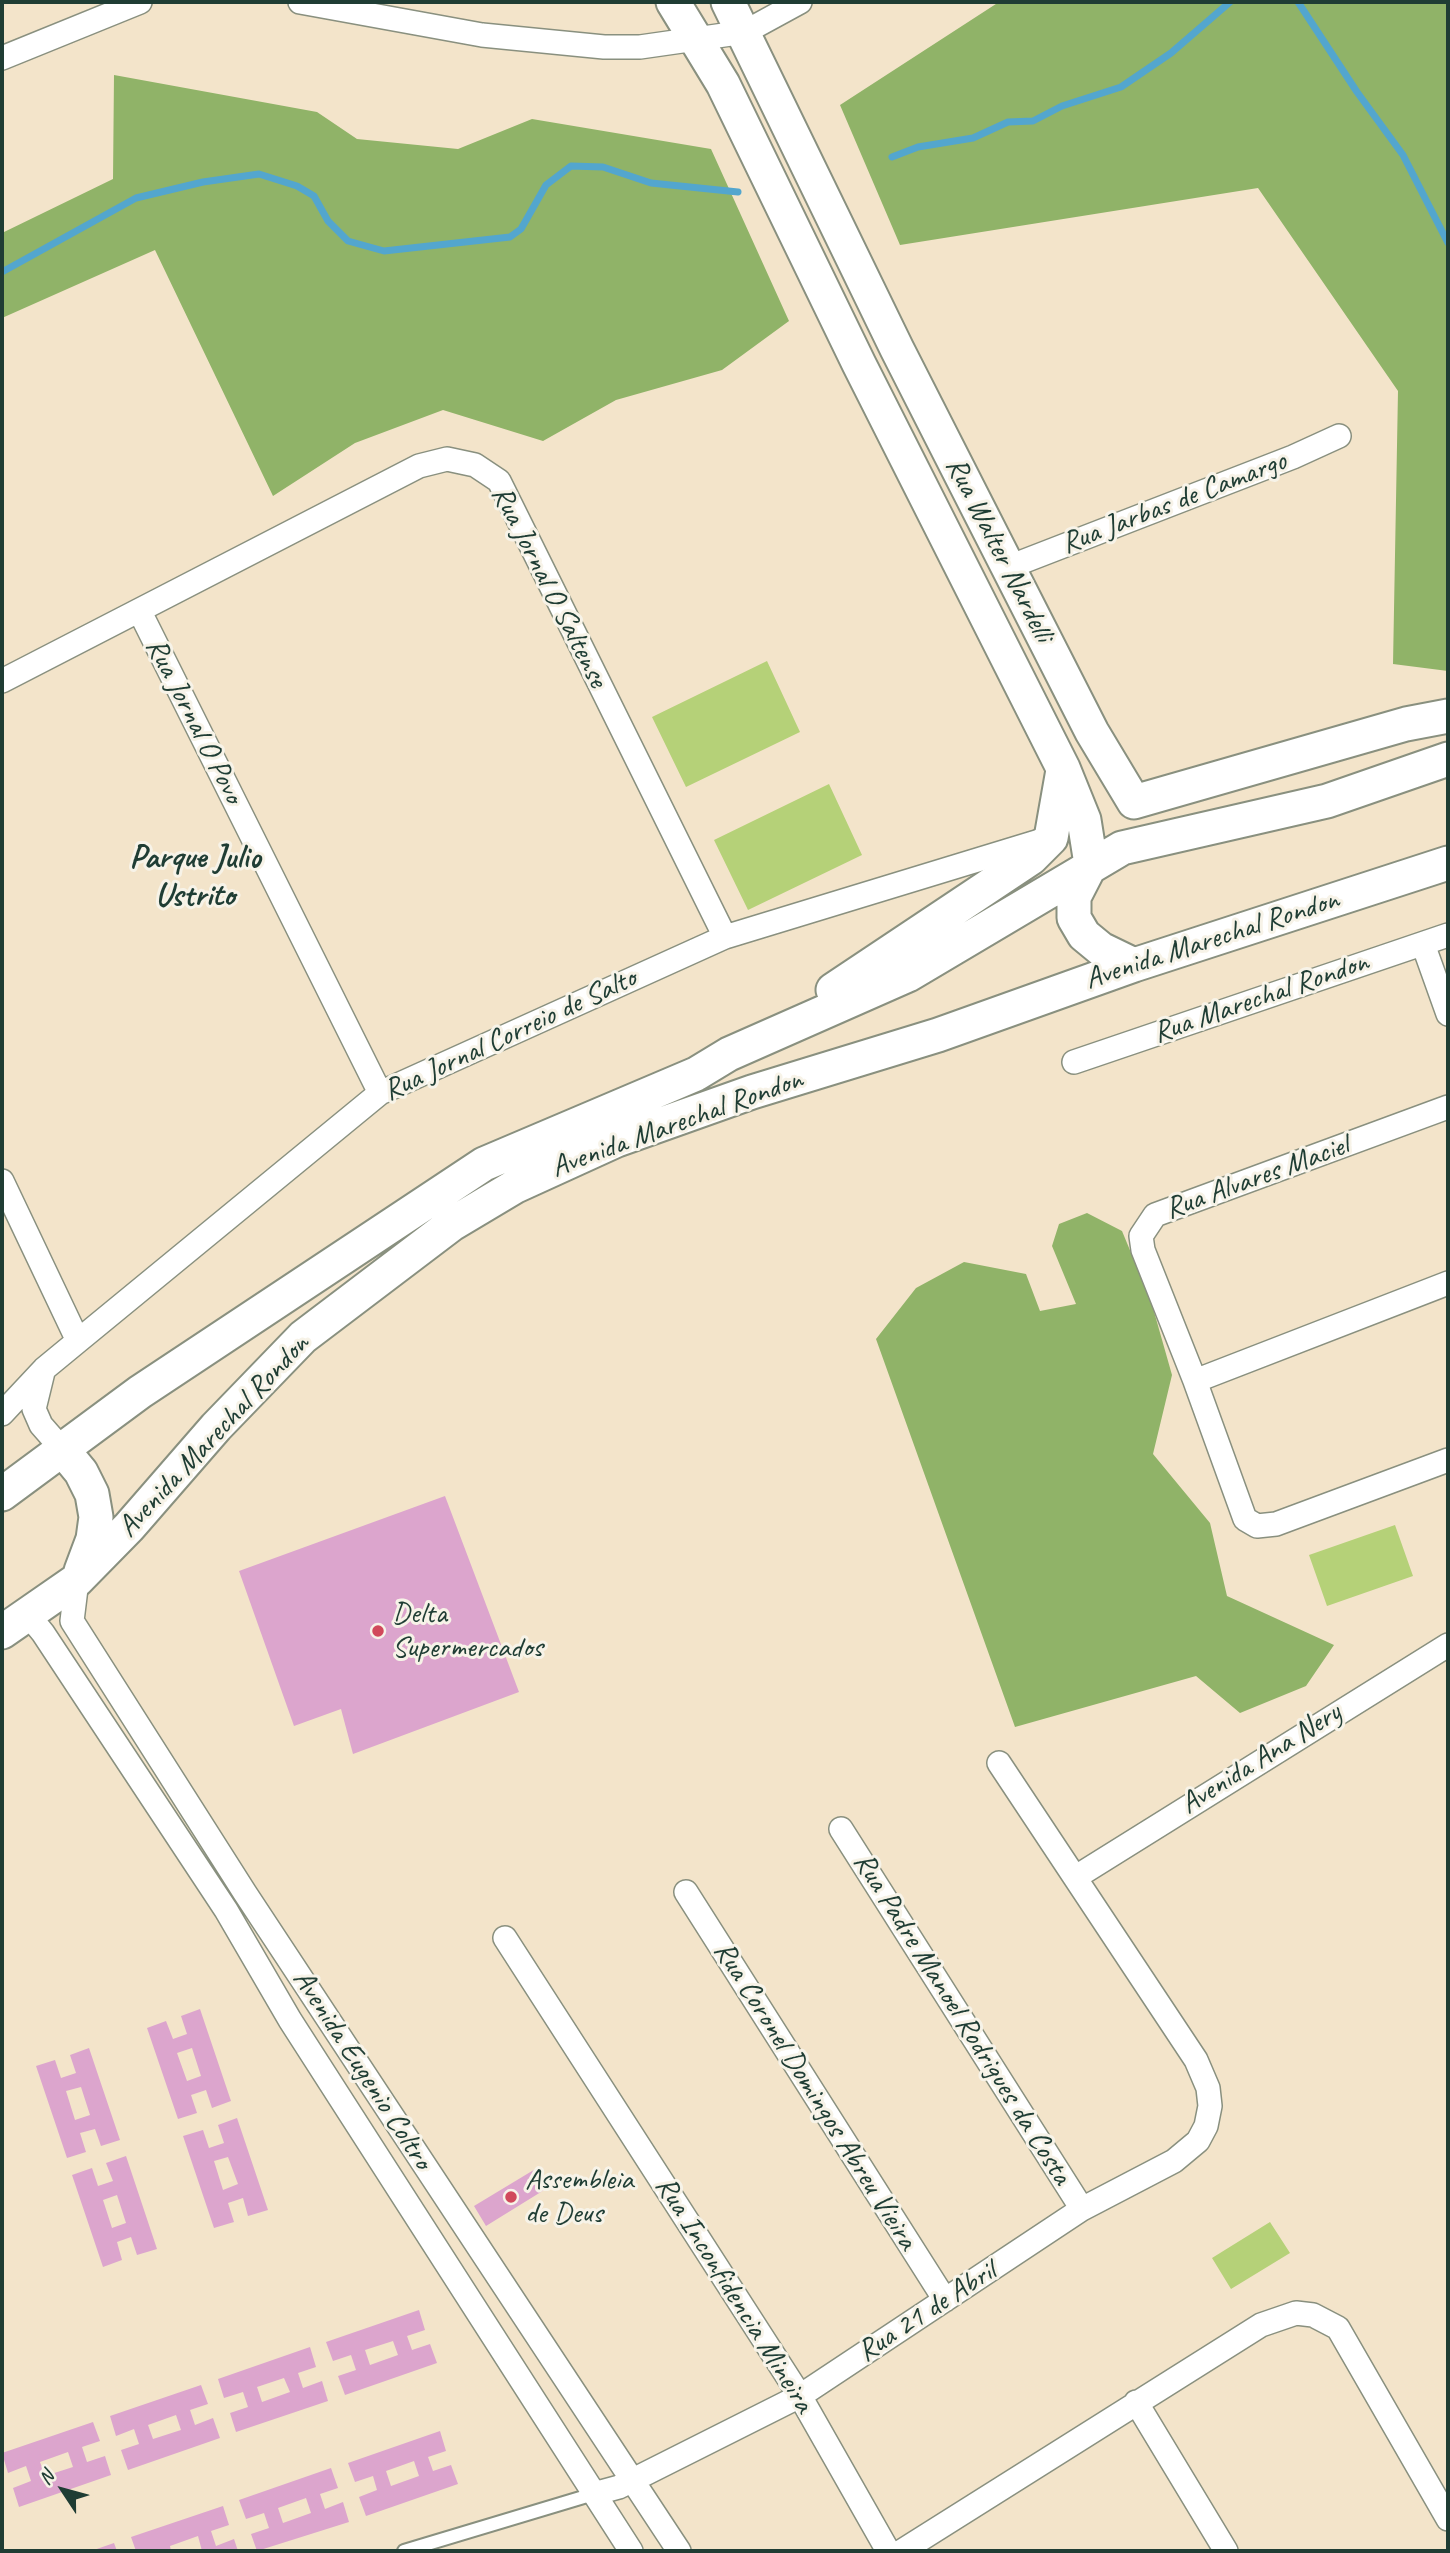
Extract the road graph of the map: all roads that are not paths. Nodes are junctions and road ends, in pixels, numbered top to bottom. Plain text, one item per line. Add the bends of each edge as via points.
1 (140, 2) edge
2 (300, 2) edge
3 (673, 2) edge
4 (727, 2) edge
5 (800, 2) edge
6 (407, 12) edge
7 (745, 32) junction
8 (698, 38) junction
9 (2, 58) edge
10 (1339, 436) dead end
11 (1009, 568) junction
12 (140, 612) junction
13 (2, 681) edge
14 (1448, 716) edge
15 (1448, 759) edge
16 (1063, 768) junction
17 (1051, 838) junction
18 (1448, 863) edge
19 (1091, 864) junction
20 (1448, 935) edge
21 (725, 937) junction
22 (1423, 944) junction
23 (1134, 965) junction
24 (1448, 1014) edge
25 (729, 1054) junction
26 (1074, 1062) dead end
27 (380, 1093) junction
28 (1448, 1107) edge
29 (2, 1181) edge
30 (1448, 1283) edge
31 (78, 1340) junction
32 (44, 1369) junction
33 (1195, 1381) junction
34 (2, 1414) edge
35 (62, 1449) junction
36 (1448, 1460) edge
37 (12, 1486) edge
38 (92, 1494) junction
39 (77, 1580) junction
40 (11, 1621) edge
41 (1448, 1645) edge
42 (999, 1763) dead end
43 (841, 1829) dead end
44 (1076, 1877) junction
45 (686, 1892) dead end
46 (245, 1893) junction
47 (226, 1910) junction
48 (505, 1938) dead end
49 (435, 2182) junction
50 (407, 2200) junction
51 (1082, 2209) junction
52 (945, 2300) junction
53 (800, 2396) junction
54 (1136, 2402) junction
55 (633, 2480) junction
56 (597, 2493) junction
57 (1448, 2519) edge
58 (404, 2551) edge
59 (631, 2551) edge
60 (679, 2551) edge
61 (888, 2551) edge
62 (902, 2551) edge
63 (1226, 2551) edge

1 - 9 street
2 - 6 street
3 - 8 main road, Rua Walter Nardelli
4 - 7 main road, Rua Walter Nardelli
5 - 7 street
6 - 8 street via 482,35 604,47
7 - 8 street
7 - 11 main road, Rua Walter Nardelli via 897,349
8 - 16 main road, Rua Walter Nardelli
10 - 11 street, Rua Jarbas de Camargo
11 - 14 main road, Rua Walter Nardelli via 1092,732 1134,802
12 - 13 street, Rua Jornal O Saltense
12 - 21 street, Rua Jornal O Saltense via 419,466 447,458 475,465 499,481
12 - 27 street, Rua Jornal O Povo
15 - 19 main road, Avenida Marechal Rondon via 1327,801 1122,848
16 - 17 main road
16 - 19 main road, Rua Walter Nardelli via 1084,820
17 - 21 street, Rua Jornal Correio de Salto
17 - 25 main road via 1031,859 969,902
18 - 23 main road, Avenida Marechal Rondon
19 - 23 main road via 1074,897 1074,918 1084,935 1101,949
19 - 25 main road, Avenida Marechal Rondon via 908,975
20 - 22 street, Rua Marechal Rondon
21 - 27 street, Rua Jornal Correio de Salto
22 - 24 street
22 - 26 street, Rua Marechal Rondon
23 - 39 main road, Avenida Marechal Rondon via 617,1140 514,1187 452,1224 303,1337
25 - 35 main road, Avenida Marechal Rondon via 696,1074 484,1164 140,1392
27 - 31 street, Rua Jornal Correio de Salto
28 - 33 street, Rua Alvares Maciel via 1154,1215 1141,1236 1143,1250
29 - 31 street
30 - 33 street
31 - 32 street, Rua Jornal Correio de Salto
32 - 34 street, Rua Jornal Correio de Salto
32 - 35 street via 34,1409
33 - 36 street, Rua Alvares Maciel via 1238,1505 1245,1519 1258,1526 1276,1524
35 - 37 main road, Avenida Marechal Rondon
35 - 38 main road
37 - 38 main road via 56,1480
38 - 39 main road via 93,1539
39 - 40 main road, Avenida Marechal Rondon
39 - 46 street, Avenida Eugenio Coltro via 72,1621
40 - 47 street, Avenida Eugenio Coltro via 43,1633
41 - 44 street, Avenida Ana Nery
42 - 44 street
43 - 51 street, Rua Padre Manoel Rodrigues da Costa
44 - 51 street, Rua 21 de Abril via 1196,2060 1210,2106 1198,2141 1174,2161
45 - 52 street, Rua Coronel Domingos Abreu Vieira
46 - 47 street
46 - 49 street, Avenida Eugenio Coltro
47 - 50 street, Avenida Eugenio Coltro via 290,2020
48 - 53 street, Rua Inconfidencia Mineira
49 - 50 street
49 - 55 street, Avenida Eugenio Coltro
50 - 56 street, Avenida Eugenio Coltro
51 - 52 street, Rua 21 de Abril
52 - 53 street, Rua 21 de Abril
53 - 55 street, Rua 21 de Abril
53 - 61 street, Rua Inconfidencia Mineira
54 - 57 street via 1261,2325 1283,2315 1313,2315 1338,2328
54 - 62 street
54 - 63 street
55 - 56 street, Rua 21 de Abril
55 - 60 street, Avenida Eugenio Coltro
56 - 58 lane
56 - 59 street, Avenida Eugenio Coltro

